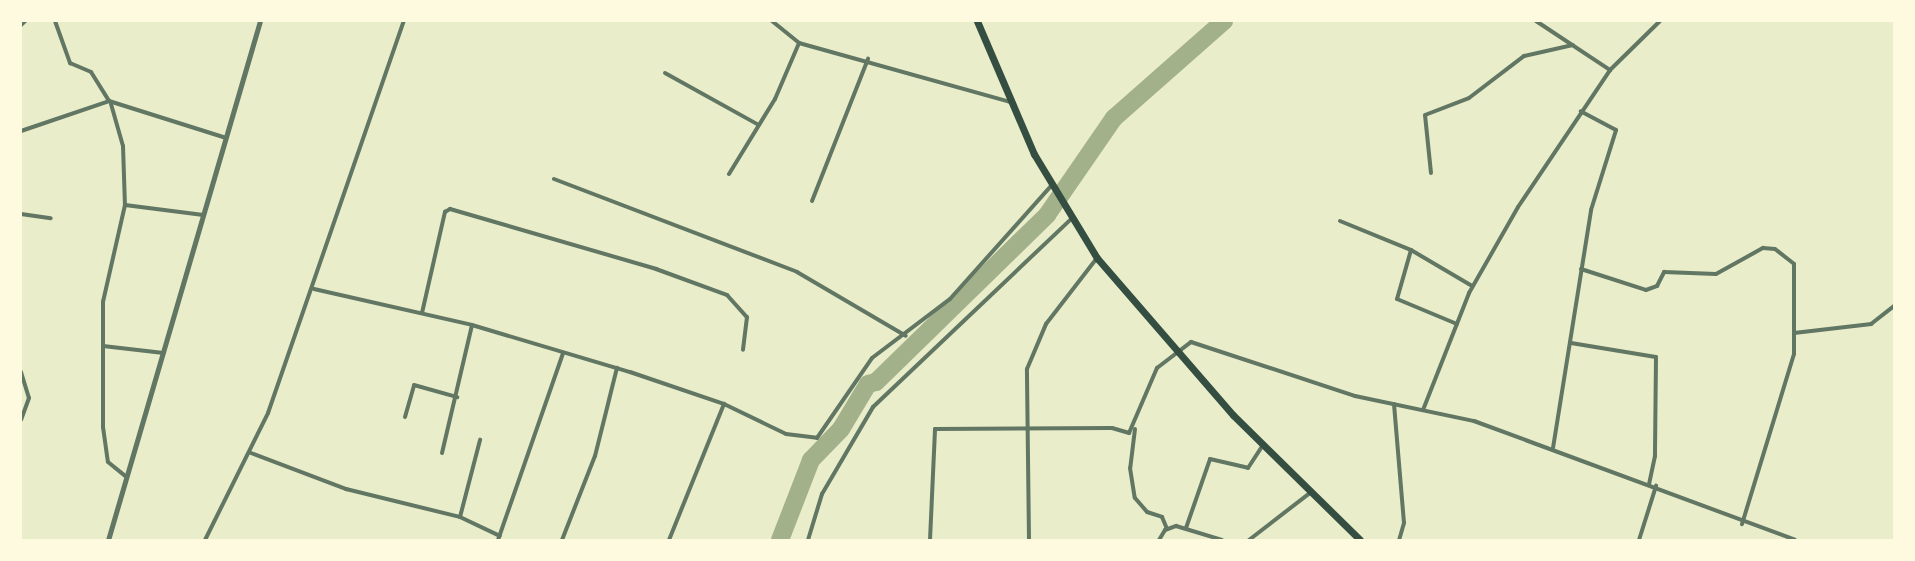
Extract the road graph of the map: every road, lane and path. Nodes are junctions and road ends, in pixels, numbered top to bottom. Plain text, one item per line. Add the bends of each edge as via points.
1 (25, 21) edge
2 (55, 21) edge
3 (261, 21) edge
4 (404, 21) edge
5 (772, 21) edge
6 (977, 21) edge
7 (1536, 21) edge
8 (1659, 21) edge
9 (21, 25) edge
10 (799, 43) junction
11 (1573, 45) junction
12 (868, 58) junction
13 (1610, 70) junction
14 (664, 73) dead end
15 (110, 102) junction
16 (1010, 102) junction
17 (1581, 111) junction
18 (759, 125) junction
19 (21, 131) edge
20 (226, 138) junction
21 (1431, 173) dead end
22 (729, 174) dead end
23 (554, 179) dead end
24 (1052, 189) junction
25 (812, 201) dead end
26 (125, 206) junction
27 (21, 214) edge
28 (203, 215) junction
29 (51, 218) dead end
30 (1071, 219) junction
31 (1340, 221) dead end
32 (1411, 250) junction
33 (1097, 258) junction
34 (1581, 269) junction
35 (1472, 286) junction
36 (314, 289) junction
37 (1894, 306) edge
38 (422, 313) junction
39 (1457, 324) junction
40 (472, 325) junction
41 (1794, 333) junction
42 (906, 336) junction
43 (1571, 343) junction
44 (103, 346) junction
45 (743, 350) dead end
46 (1177, 352) junction
47 (164, 353) junction
48 (563, 353) junction
49 (617, 368) junction
50 (21, 372) edge
51 (457, 397) junction
52 (724, 404) junction
53 (1394, 404) junction
54 (1423, 410) junction
55 (405, 417) dead end
56 (21, 420) edge
57 (1028, 429) junction
58 (1135, 429) junction
59 (480, 440) dead end
60 (1263, 444) junction
61 (1553, 448) junction
62 (250, 453) junction
63 (442, 453) dead end
64 (125, 476) junction
65 (1649, 484) junction
66 (1656, 486) junction
67 (1311, 492) junction
68 (460, 517) junction
69 (1742, 524) junction
70 (1186, 528) junction
71 (1167, 529) junction
72 (499, 538) edge
73 (1777, 538) edge
74 (108, 540) edge
75 (205, 540) edge
76 (562, 540) edge
77 (669, 540) edge
78 (808, 540) edge
79 (930, 540) edge
80 (1029, 540) edge
81 (1159, 540) edge
82 (1222, 540) edge
83 (1249, 540) edge
84 (1360, 540) edge
85 (1399, 540) edge
86 (1639, 540) edge
87 (1794, 540) edge

1 - 9 street
2 - 15 street via 70,63 91,72
3 - 20 street
4 - 36 street
5 - 10 street
6 - 16 main road
7 - 11 street
8 - 13 street
10 - 12 street
10 - 18 street
11 - 13 street
11 - 21 street via 1524,56 1469,98 1425,115
12 - 16 street
12 - 25 street
13 - 17 street
14 - 18 street
15 - 19 street
15 - 20 street
15 - 26 street via 123,146
16 - 24 main road
17 - 34 street via 1616,130 1591,210
17 - 35 street
18 - 22 street
20 - 28 street
23 - 42 street via 797,272
24 - 30 main road
24 - 42 street via 950,298
26 - 28 street
26 - 44 street via 106,273
27 - 29 street
28 - 47 street
30 - 33 main road
30 - 78 street via 873,407 822,494
31 - 32 street
32 - 35 street
32 - 39 street via 1397,299
33 - 46 main road
33 - 57 street via 1046,324 1027,369
34 - 41 street via 1652,290 1664,272 1716,274 1751,252 1775,249 1790,258 1796,272
34 - 43 street
35 - 39 street
36 - 38 street
36 - 62 street
37 - 41 street via 1871,324
38 - 40 street
38 - 45 street via 445,212 450,209 656,268 726,295 747,317
39 - 54 street
40 - 48 street
40 - 51 street
41 - 69 street via 1794,354
42 - 52 street via 872,358 820,436 786,434
43 - 61 street
43 - 65 street via 1656,357 1654,456
44 - 47 street
44 - 64 street via 106,454 110,465
46 - 53 street via 1191,342 1218,348
46 - 58 street via 1157,368
46 - 60 main road
47 - 64 street
48 - 49 street
48 - 72 street
49 - 52 street
49 - 76 street via 595,456
50 - 56 street via 28,398
51 - 55 street via 414,385
51 - 63 street
52 - 77 street
53 - 54 street
53 - 85 street via 1404,530
54 - 61 street
57 - 58 street via 1112,428 1129,433
57 - 79 street via 935,429
57 - 80 street
58 - 71 street via 1130,468 1135,498 1147,512 1162,517
59 - 68 street
60 - 67 main road
60 - 70 street via 1248,468 1210,459
61 - 65 street
62 - 68 street via 346,489
62 - 75 street
64 - 74 street
65 - 66 street
66 - 69 street
66 - 86 street
67 - 83 street
67 - 84 main road
68 - 72 street
69 - 73 street
70 - 71 street
70 - 82 street
71 - 81 street
73 - 87 street

